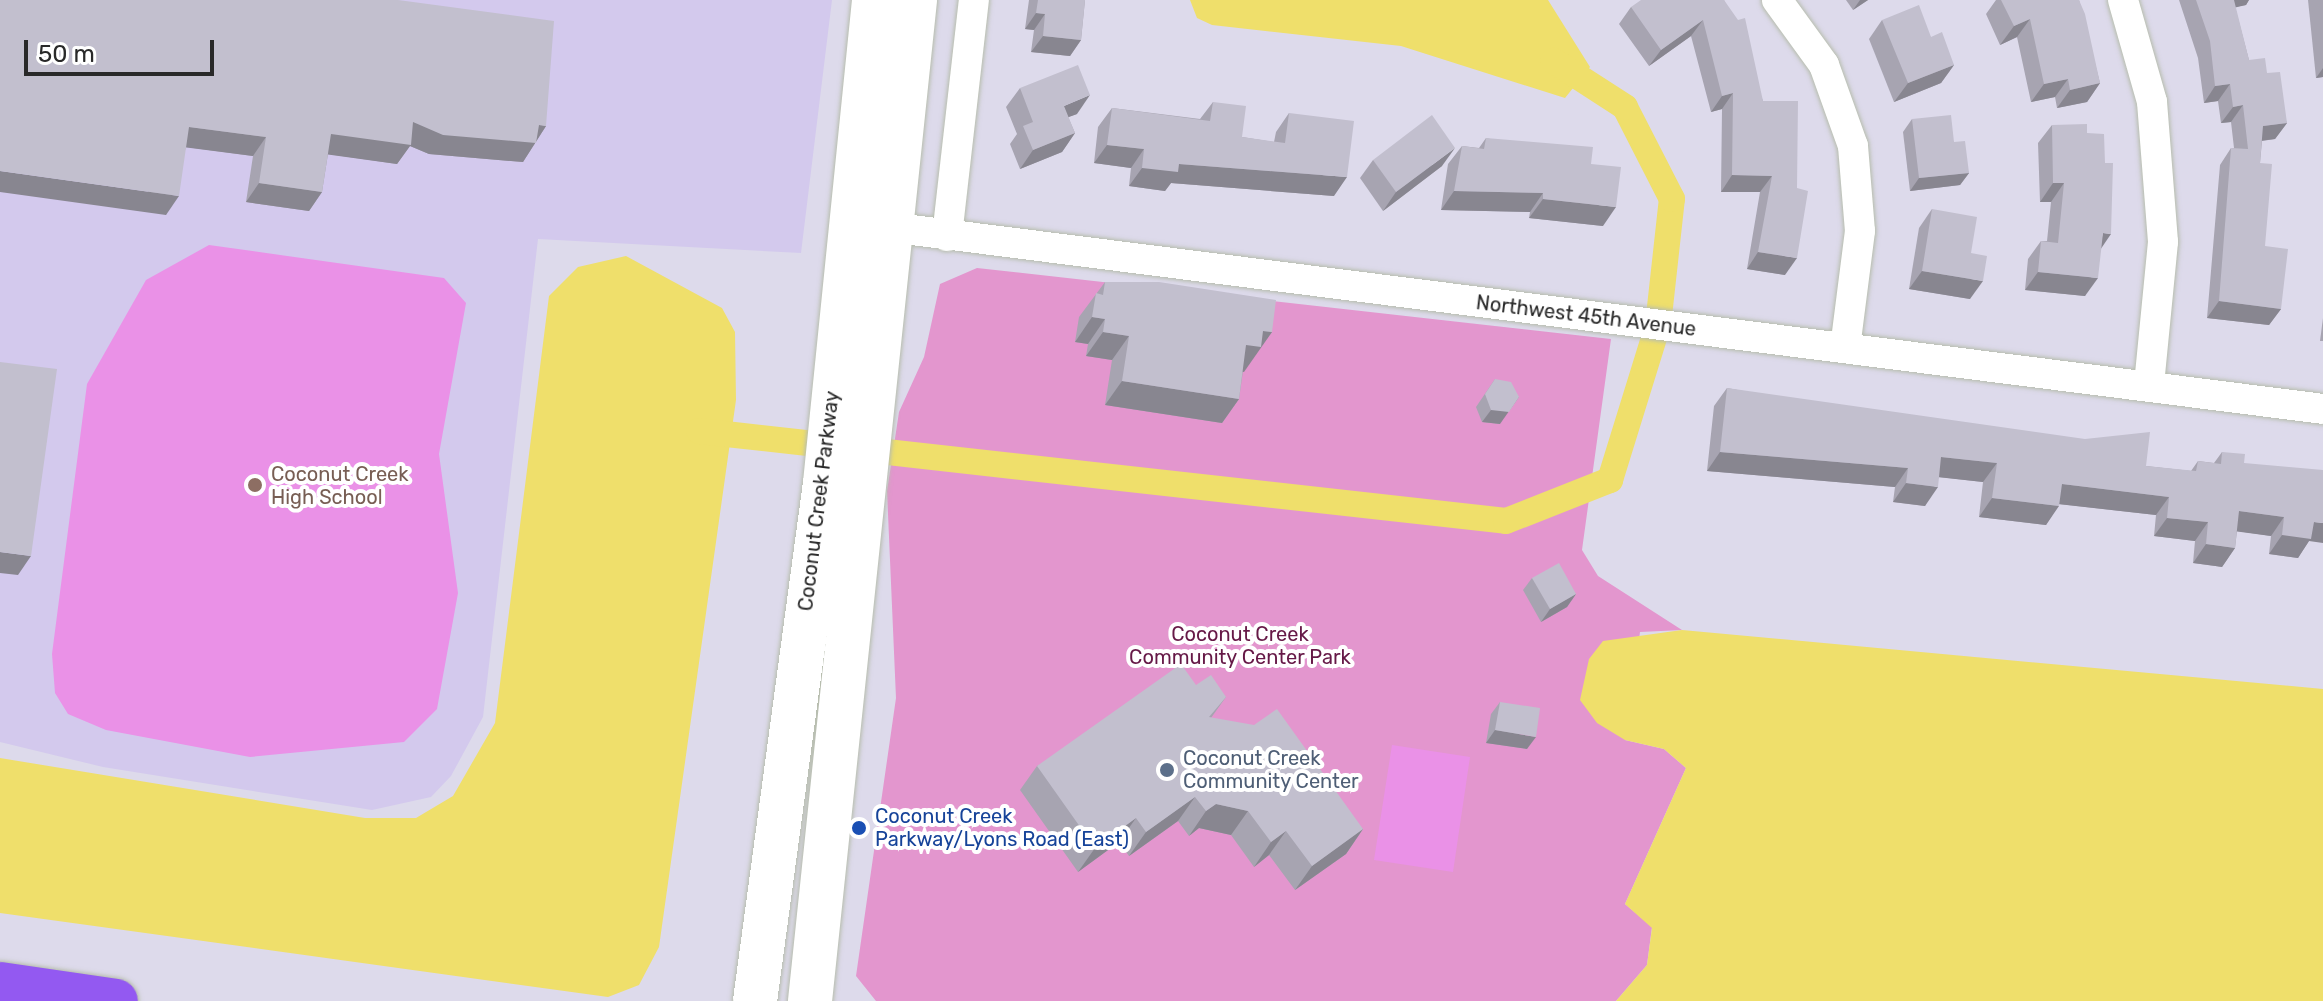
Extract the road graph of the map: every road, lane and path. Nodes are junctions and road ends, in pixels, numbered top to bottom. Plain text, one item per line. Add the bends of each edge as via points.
1 (874, 0) edge
2 (915, 0) edge
3 (974, 0) edge
4 (1777, 0) edge
5 (2123, 0) edge
6 (870, 224) junction
7 (947, 236) junction
8 (1845, 348) junction
9 (2149, 386) junction
10 (2323, 409) edge
11 (843, 485) junction
12 (0, 984) edge
13 (116, 1001) edge
14 (755, 1001) edge
15 (810, 1001) edge

1 - 6 main road, Coconut Creek Parkway
2 - 6 main road, Coconut Creek Parkway
3 - 7 street
4 - 8 street via 1824,65 1853,146 1860,231
5 - 9 street via 2152,102 2163,242
6 - 7 street, Northwest 45th Avenue
6 - 11 main road, Coconut Creek Parkway
7 - 8 street, Northwest 45th Avenue
8 - 9 street, Northwest 45th Avenue
9 - 10 street, Northwest 45th Avenue
11 - 14 main road, Coconut Creek Parkway
11 - 15 main road, Coconut Creek Parkway via 842,732
12 - 13 main road

